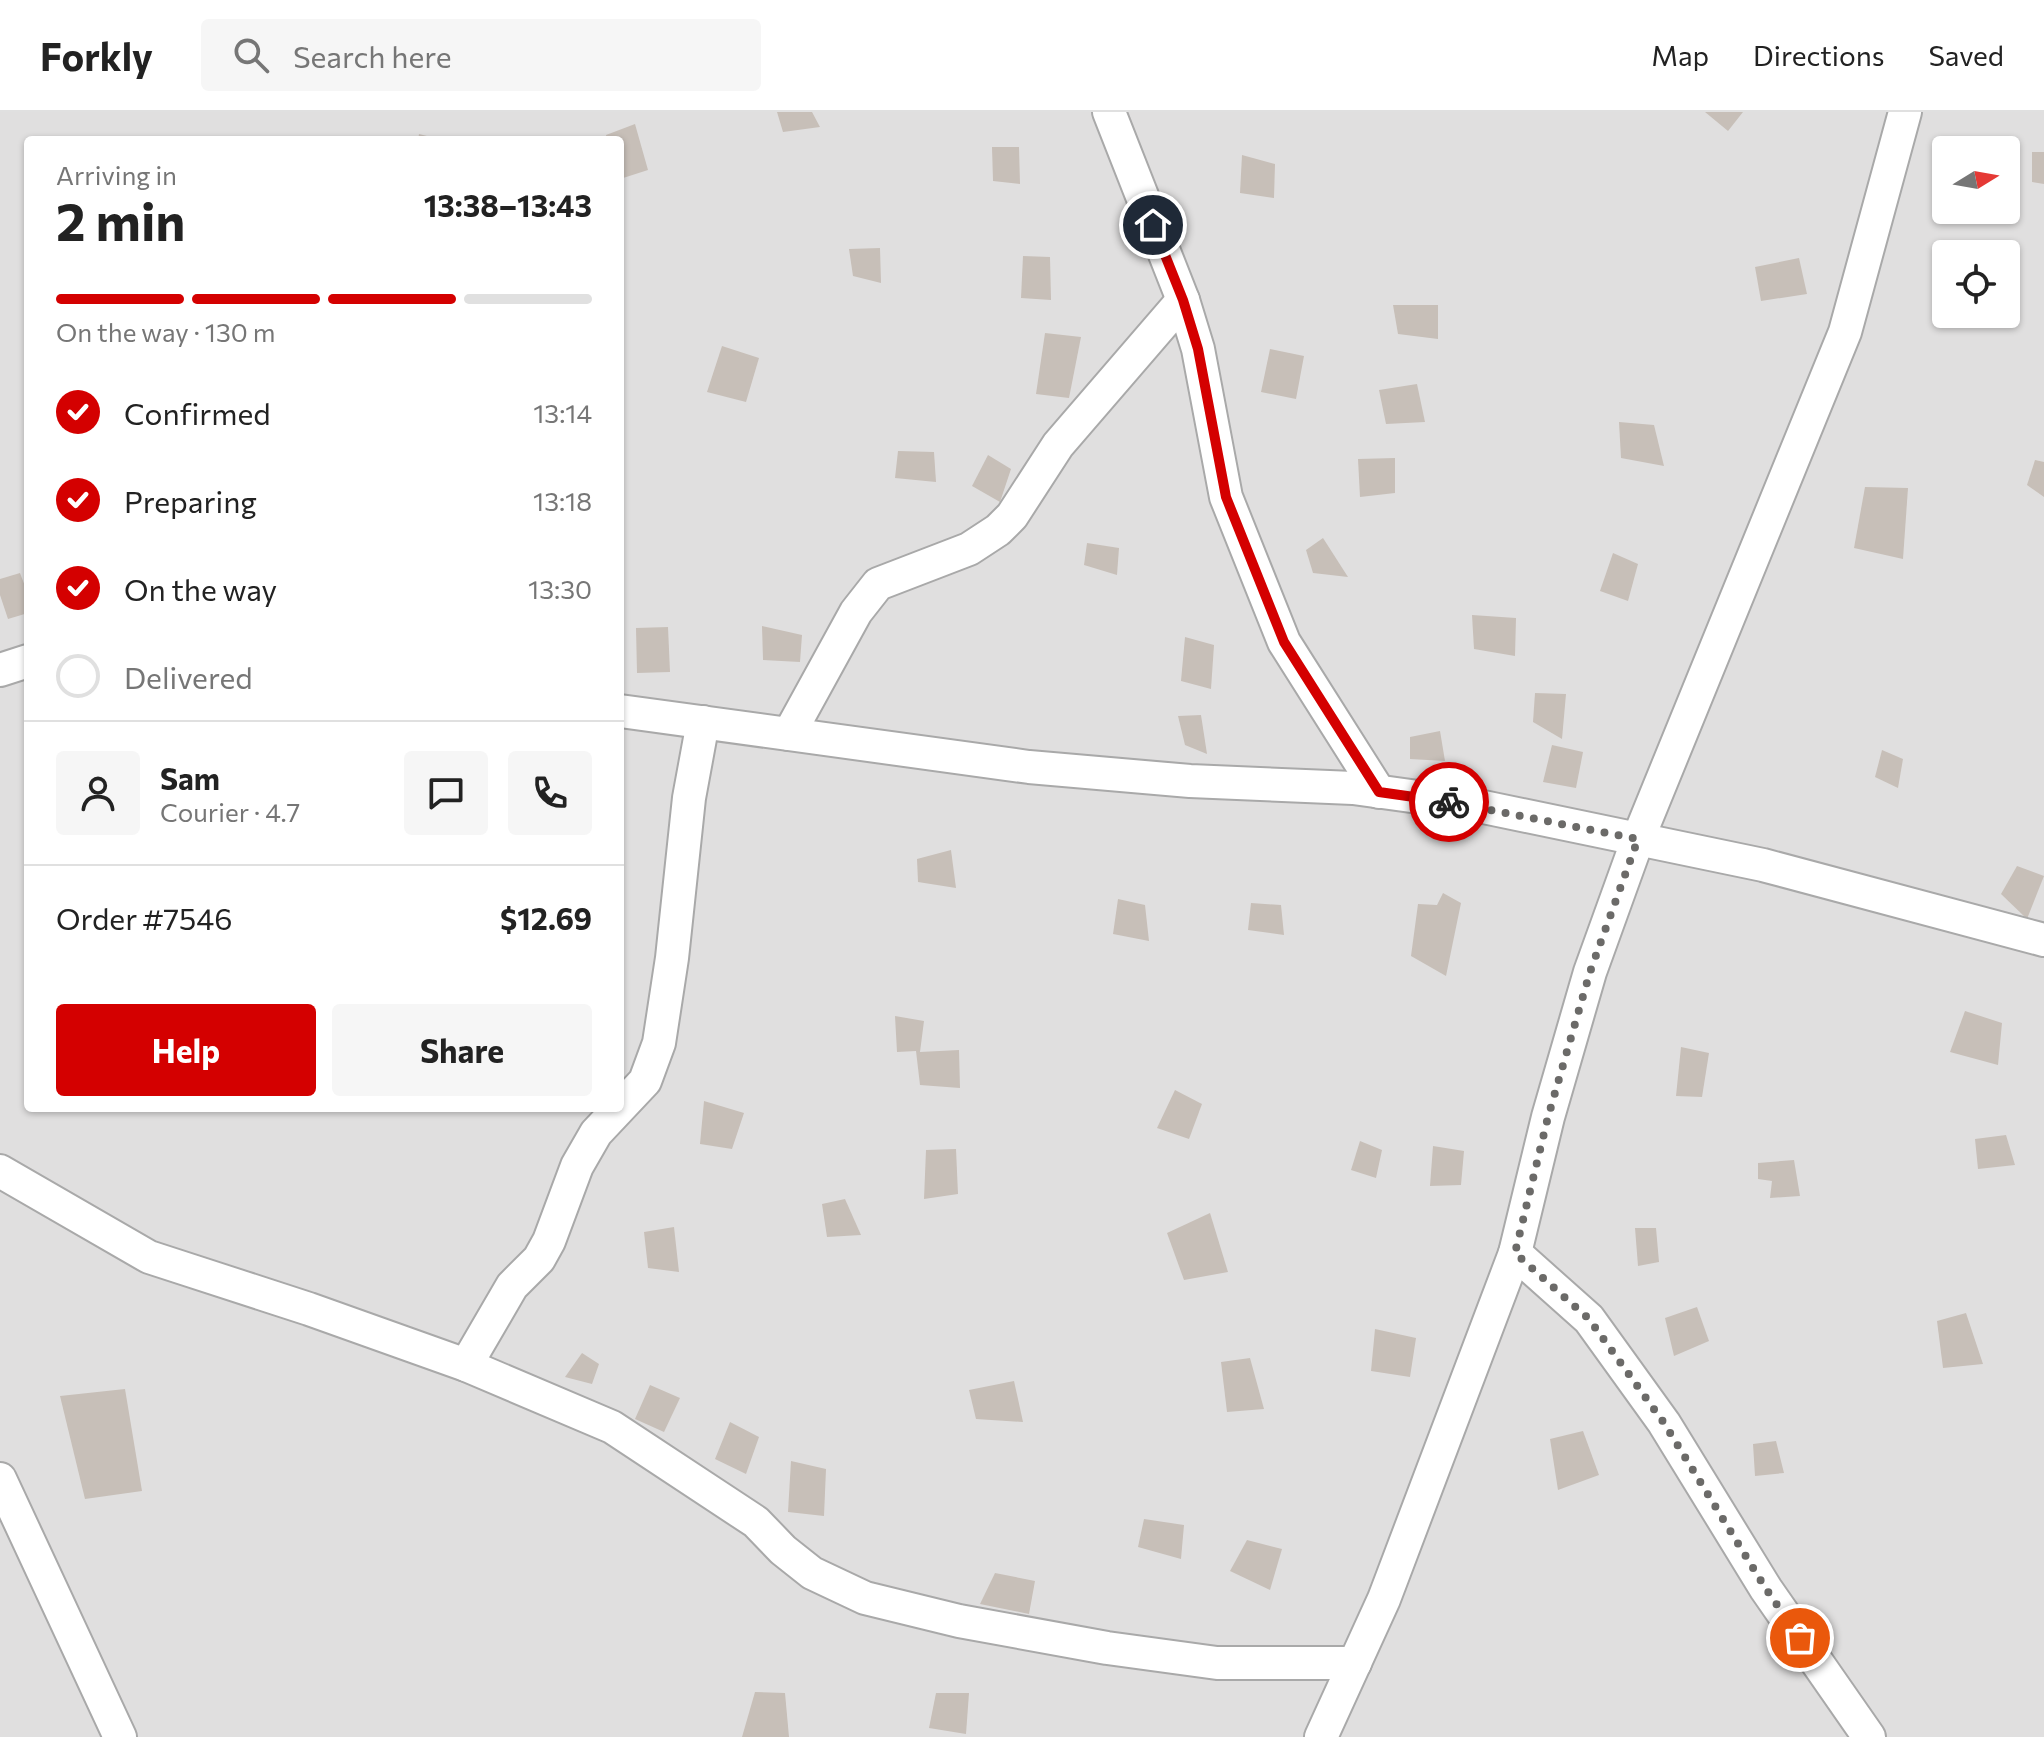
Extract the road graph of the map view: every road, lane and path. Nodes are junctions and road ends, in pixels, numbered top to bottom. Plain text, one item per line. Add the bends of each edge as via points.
1 (1109, 112) edge
2 (1905, 112) edge
3 (1183, 300) junction
4 (24, 662) edge
5 (0, 670) edge
6 (624, 712) edge
7 (703, 722) junction
8 (789, 734) junction
9 (1379, 792) junction
10 (1638, 839) junction
11 (2044, 940) edge
12 (624, 1103) edge
13 (616, 1112) edge
14 (0, 1171) edge
15 (1515, 1253) junction
16 (466, 1365) junction
17 (0, 1479) edge
18 (1355, 1663) junction
19 (120, 1737) edge
20 (1321, 1737) edge
21 (1869, 1737) edge

1 - 3 street
2 - 10 street via 1845,332
3 - 8 street via 1058,445 998,530 969,549 878,584 856,612
3 - 9 street via 1198,349 1226,497 1284,642
4 - 5 street
6 - 7 street
7 - 8 street
7 - 12 street via 659,1043 645,1081
8 - 9 street via 1029,767
9 - 10 street via 1469,804
10 - 11 street via 1763,865
10 - 15 street via 1586,987
13 - 16 street via 577,1166 539,1259 512,1286
14 - 16 street via 149,1257
15 - 18 street
15 - 21 street via 1589,1319 1664,1423 1766,1589
16 - 18 street via 612,1427 756,1522 812,1573 865,1598 973,1624 1217,1663
17 - 19 street
18 - 20 street

